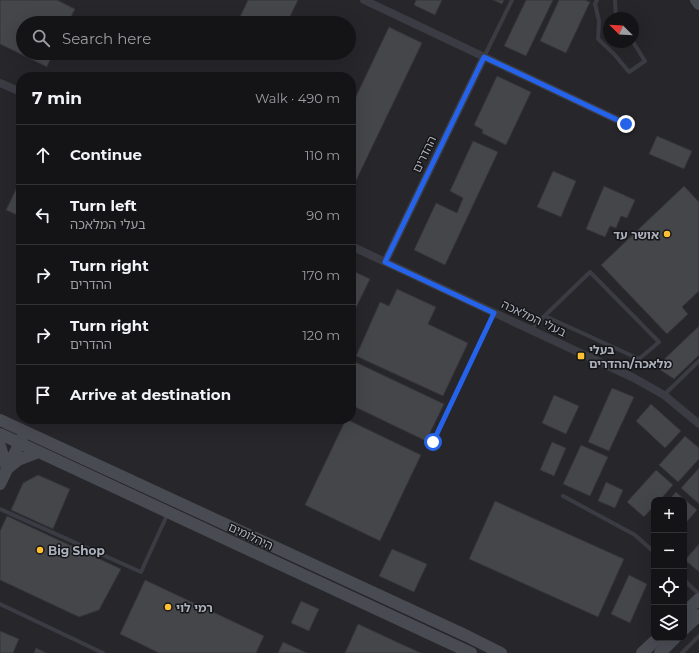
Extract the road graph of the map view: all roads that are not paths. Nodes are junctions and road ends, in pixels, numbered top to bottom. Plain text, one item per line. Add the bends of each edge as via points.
1 (364, 0) edge
2 (512, 0) edge
3 (597, 0) edge
4 (615, 0) edge
5 (696, 0) edge
6 (699, 4) edge
7 (616, 12) edge
8 (603, 44) edge
9 (608, 48) edge
10 (637, 48) edge
11 (484, 57) junction
12 (0, 82) edge
13 (16, 90) edge
14 (626, 124) dead end
15 (356, 248) edge
16 (385, 262) junction
17 (494, 313) junction
18 (545, 316) junction
19 (530, 330) junction
20 (699, 361) edge
21 (664, 395) junction
22 (0, 420) edge
23 (699, 424) edge
24 (25, 432) junction
25 (0, 434) edge
26 (433, 442) dead end
27 (20, 443) junction
28 (0, 446) edge
29 (39, 452) junction
30 (7, 469) junction
31 (0, 484) edge
32 (563, 496) dead end
33 (0, 509) edge
34 (168, 512) junction
35 (651, 549) edge
36 (687, 583) edge
37 (699, 594) edge
38 (699, 599) edge
39 (0, 604) edge
40 (687, 610) edge
41 (699, 615) edge
42 (687, 627) edge
43 (699, 636) edge
44 (655, 641) edge
45 (672, 641) edge
46 (103, 653) edge
47 (471, 653) edge
48 (501, 653) edge
49 (642, 653) edge
50 (660, 653) edge
51 (682, 653) edge

1 - 11 street
2 - 11 lane
3 - 8 lane via 595,4 599,20 598,39
4 - 7 lane
5 - 6 street
9 - 10 lane via 629,72 645,61
11 - 14 street
11 - 16 street, ההדרים
12 - 13 street
15 - 16 street, בעלי המלאכה
16 - 17 street, בעלי המלאכה
17 - 19 street, בעלי המלאכה
17 - 26 lane
18 - 18 lane via 590,272 659,342 639,359
18 - 19 lane
19 - 21 street, בעלי המלאכה via 634,378
20 - 21 lane
21 - 23 street, בעלי המלאכה
22 - 24 street, היהלומים
24 - 27 street
24 - 48 street, היהלומים
25 - 27 street, היהלומים
27 - 29 street, היהלומים
27 - 30 street
28 - 30 street
29 - 30 street via 18,460
29 - 34 street, היהלומים
30 - 31 street
32 - 35 lane via 635,535
33 - 34 lane via 141,572
34 - 47 street, היהלומים
36 - 37 lane
38 - 40 street
39 - 46 lane
41 - 42 street
43 - 51 lane
44 - 49 street
45 - 50 street

